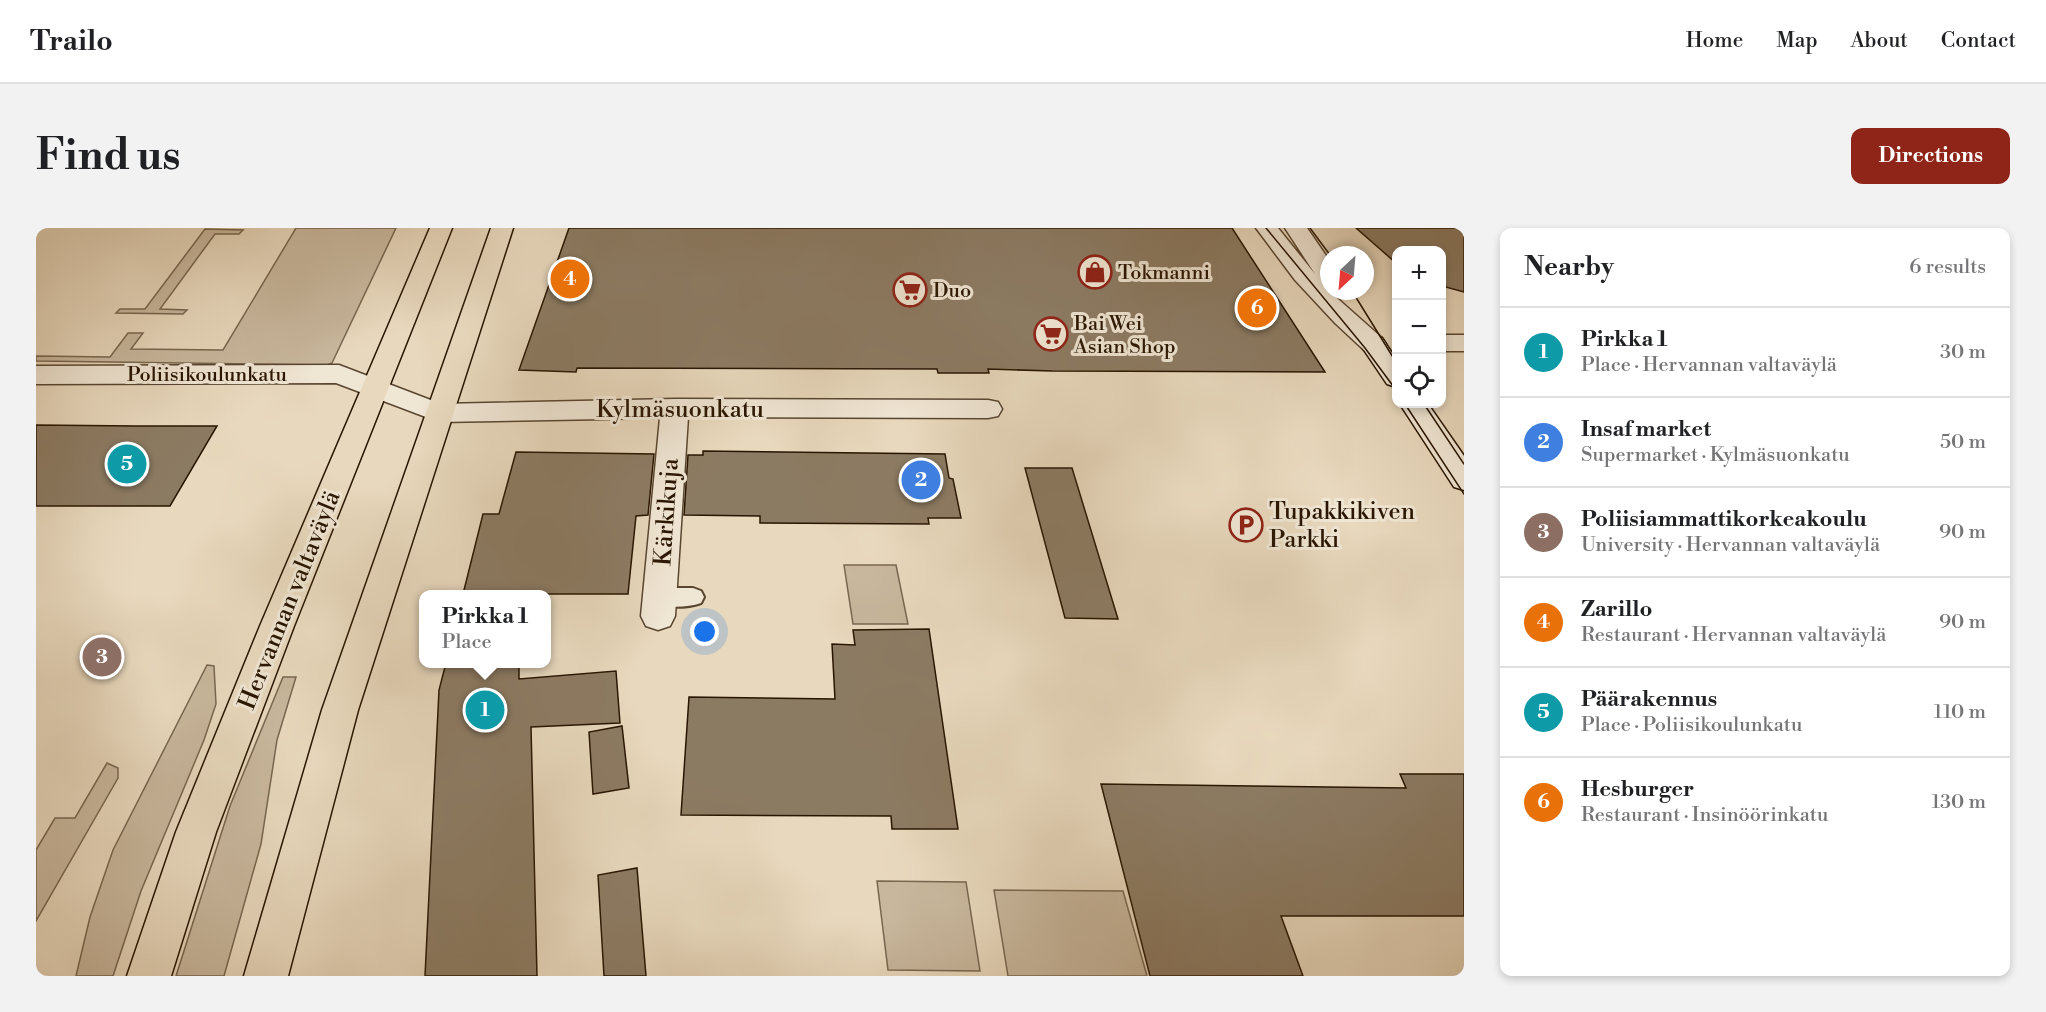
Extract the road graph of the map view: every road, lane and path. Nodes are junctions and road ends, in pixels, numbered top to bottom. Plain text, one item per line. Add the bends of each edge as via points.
1 (441, 228) edge
2 (502, 228) edge
3 (1267, 228) edge
4 (1296, 228) edge
5 (1320, 264) edge
6 (1346, 300) edge
7 (1446, 343) edge
8 (1464, 343) edge
9 (1385, 344) edge
10 (1392, 366) edge
11 (36, 375) edge
12 (375, 390) junction
13 (675, 408) junction
14 (1417, 408) edge
15 (988, 409) dead end
16 (439, 413) junction
17 (1464, 479) edge
18 (693, 597) dead end
19 (658, 607) joint
20 (149, 976) edge
21 (266, 976) edge

1 - 12 main road, Hervannan valtaväylä
2 - 16 main road
3 - 9 street via 1342,318
4 - 5 street
6 - 9 street
7 - 8 street
9 - 10 street
11 - 12 street, Poliisikoulunkatu via 339,374
12 - 16 street, Kylmäsuonkatu
12 - 20 main road, Hervannan valtaväylä via 201,821
13 - 15 street, Kylmäsuonkatu
13 - 16 street, Kylmäsuonkatu
13 - 19 street, Kärkikuja
14 - 17 street
16 - 21 main road via 340,710
18 - 19 lane

